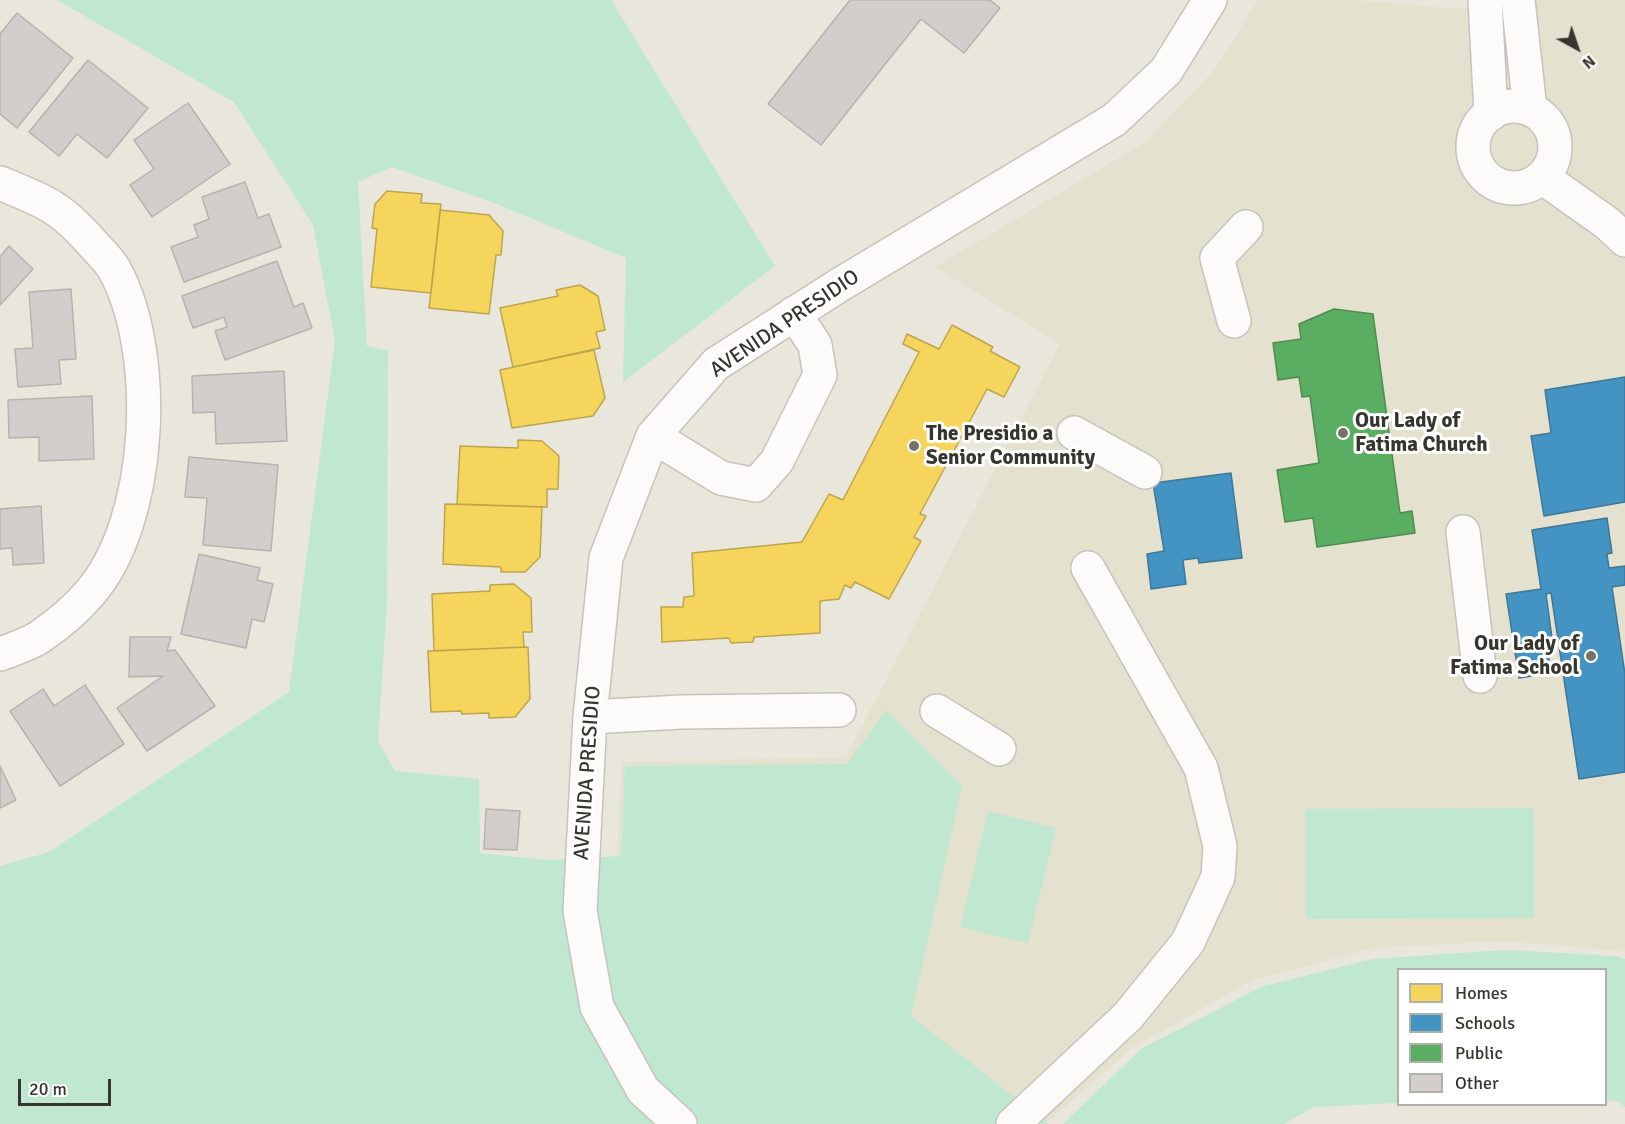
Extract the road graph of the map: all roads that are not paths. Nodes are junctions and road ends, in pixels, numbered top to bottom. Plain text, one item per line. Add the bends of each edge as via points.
1 (1210, 0) edge
2 (1485, 0) edge
3 (1518, 0) edge
4 (1530, 109) junction
5 (1491, 114) junction
6 (1542, 177) junction
7 (0, 183) edge
8 (1246, 227) dead end
9 (1625, 240) edge
10 (794, 313) junction
11 (1234, 321) dead end
12 (1074, 433) dead end
13 (653, 436) junction
14 (1145, 472) dead end
15 (1463, 532) dead end
16 (1088, 568) dead end
17 (0, 654) edge
18 (1480, 676) dead end
19 (839, 710) dead end
20 (937, 711) dead end
21 (590, 717) junction
22 (999, 749) dead end
23 (680, 1124) edge
24 (1013, 1124) edge

1 - 10 street, AVENIDA PRESIDIO via 1166,71 1114,120
2 - 5 street
3 - 4 street
4 - 5 street via 1516,106
4 - 6 street via 1550,127 1555,140 1555,153
5 - 6 street via 1475,136 1473,151 1483,174 1506,187 1531,184
6 - 9 street
7 - 17 street via 50,203 71,219 113,268 137,328 144,404 139,465 124,538 90,593 41,637
8 - 11 street via 1217,258
10 - 13 street, AVENIDA PRESIDIO via 717,364
10 - 13 street via 815,345 820,375 777,461 756,485 721,478
12 - 14 street
13 - 21 street, AVENIDA PRESIDIO via 606,558
15 - 18 street
16 - 24 street via 1201,768 1220,846 1218,877 1188,942 1135,1007
19 - 21 street
20 - 22 street
21 - 23 street, AVENIDA PRESIDIO via 580,911 597,1007 642,1090

